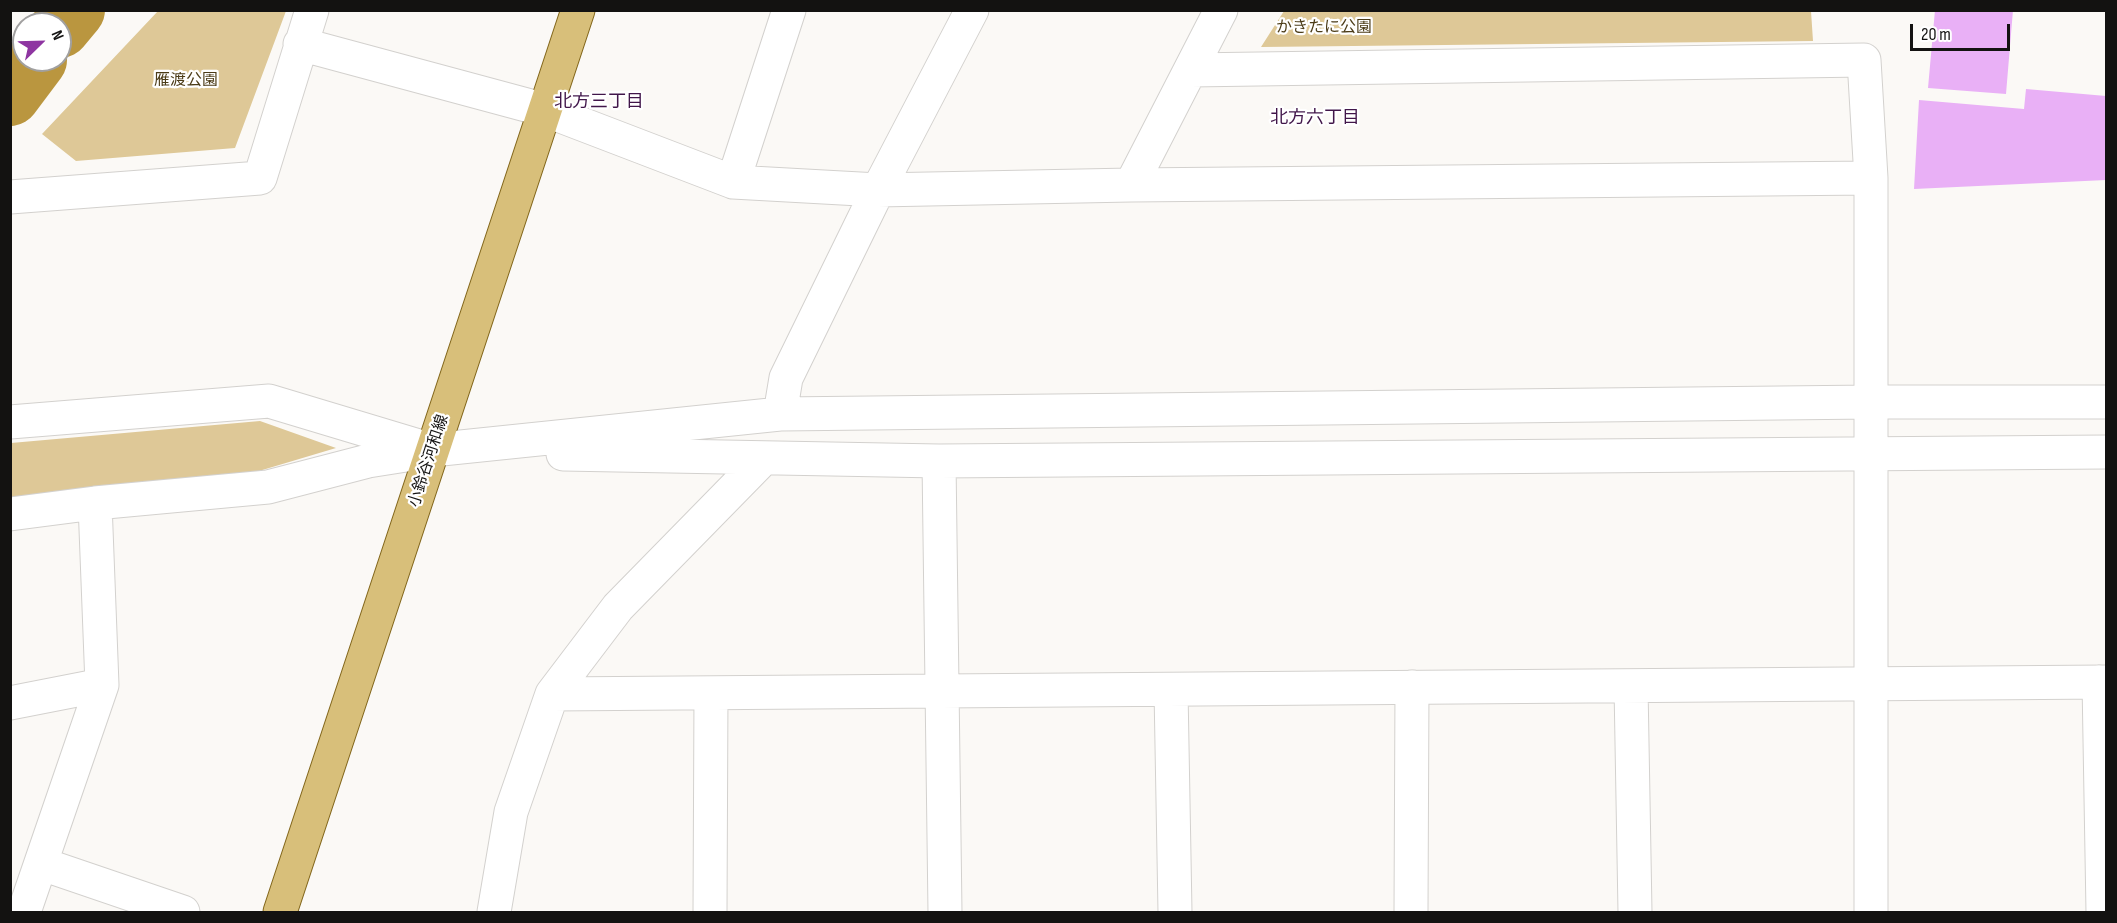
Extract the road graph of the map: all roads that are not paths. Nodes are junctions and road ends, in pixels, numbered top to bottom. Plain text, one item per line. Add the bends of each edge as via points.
1 (312, 10) edge
2 (578, 10) edge
3 (789, 10) edge
4 (972, 10) edge
5 (1221, 10) edge
6 (300, 44) junction
7 (1191, 70) junction
8 (545, 110) junction
9 (1870, 178) junction
10 (733, 182) junction
11 (1131, 185) junction
12 (878, 190) junction
13 (10, 197) edge
14 (1871, 402) junction
15 (2106, 402) edge
16 (780, 414) junction
17 (10, 422) edge
18 (432, 450) junction
19 (2106, 452) edge
20 (1869, 454) junction
21 (763, 459) junction
22 (939, 461) junction
23 (95, 503) junction
24 (10, 514) edge
25 (2103, 682) edge
26 (1871, 684) junction
27 (102, 685) junction
28 (1631, 686) junction
29 (1412, 687) junction
30 (1171, 690) junction
31 (944, 691) junction
32 (711, 693) junction
33 (552, 694) junction
34 (10, 703) edge
35 (42, 864) junction
36 (2104, 901) edge
37 (24, 912) edge
38 (183, 912) edge
39 (280, 912) edge
40 (494, 912) edge
41 (710, 912) edge
42 (945, 912) edge
43 (1175, 912) edge
44 (1411, 912) edge
45 (1635, 912) edge
46 (1871, 912) edge

1 - 6 street
2 - 8 main road, 小鈴谷河和線
3 - 10 street
4 - 12 street
5 - 7 street
6 - 8 street
6 - 13 street via 260,178
7 - 9 street via 1864,60
7 - 11 street
8 - 10 street
8 - 18 main road, 小鈴谷河和線
9 - 11 street
9 - 14 street
10 - 12 street
11 - 12 street
12 - 16 street via 786,378
14 - 15 street
14 - 16 street
14 - 20 street
16 - 18 street
17 - 18 street via 269,401
18 - 21 street
18 - 23 street via 368,461 268,487
18 - 39 main road, 小鈴谷河和線
19 - 20 street
20 - 22 street
20 - 26 street
21 - 22 street
21 - 33 street via 618,607
22 - 31 street
23 - 24 street
23 - 27 street
25 - 26 street
25 - 36 street
26 - 28 street
26 - 46 street
27 - 34 street
27 - 35 street
28 - 29 street
28 - 45 street
29 - 30 street
29 - 44 street
30 - 31 street
30 - 43 street
31 - 32 street
31 - 42 street
32 - 33 street
32 - 41 street
33 - 40 street via 511,812
35 - 37 street
35 - 38 street

